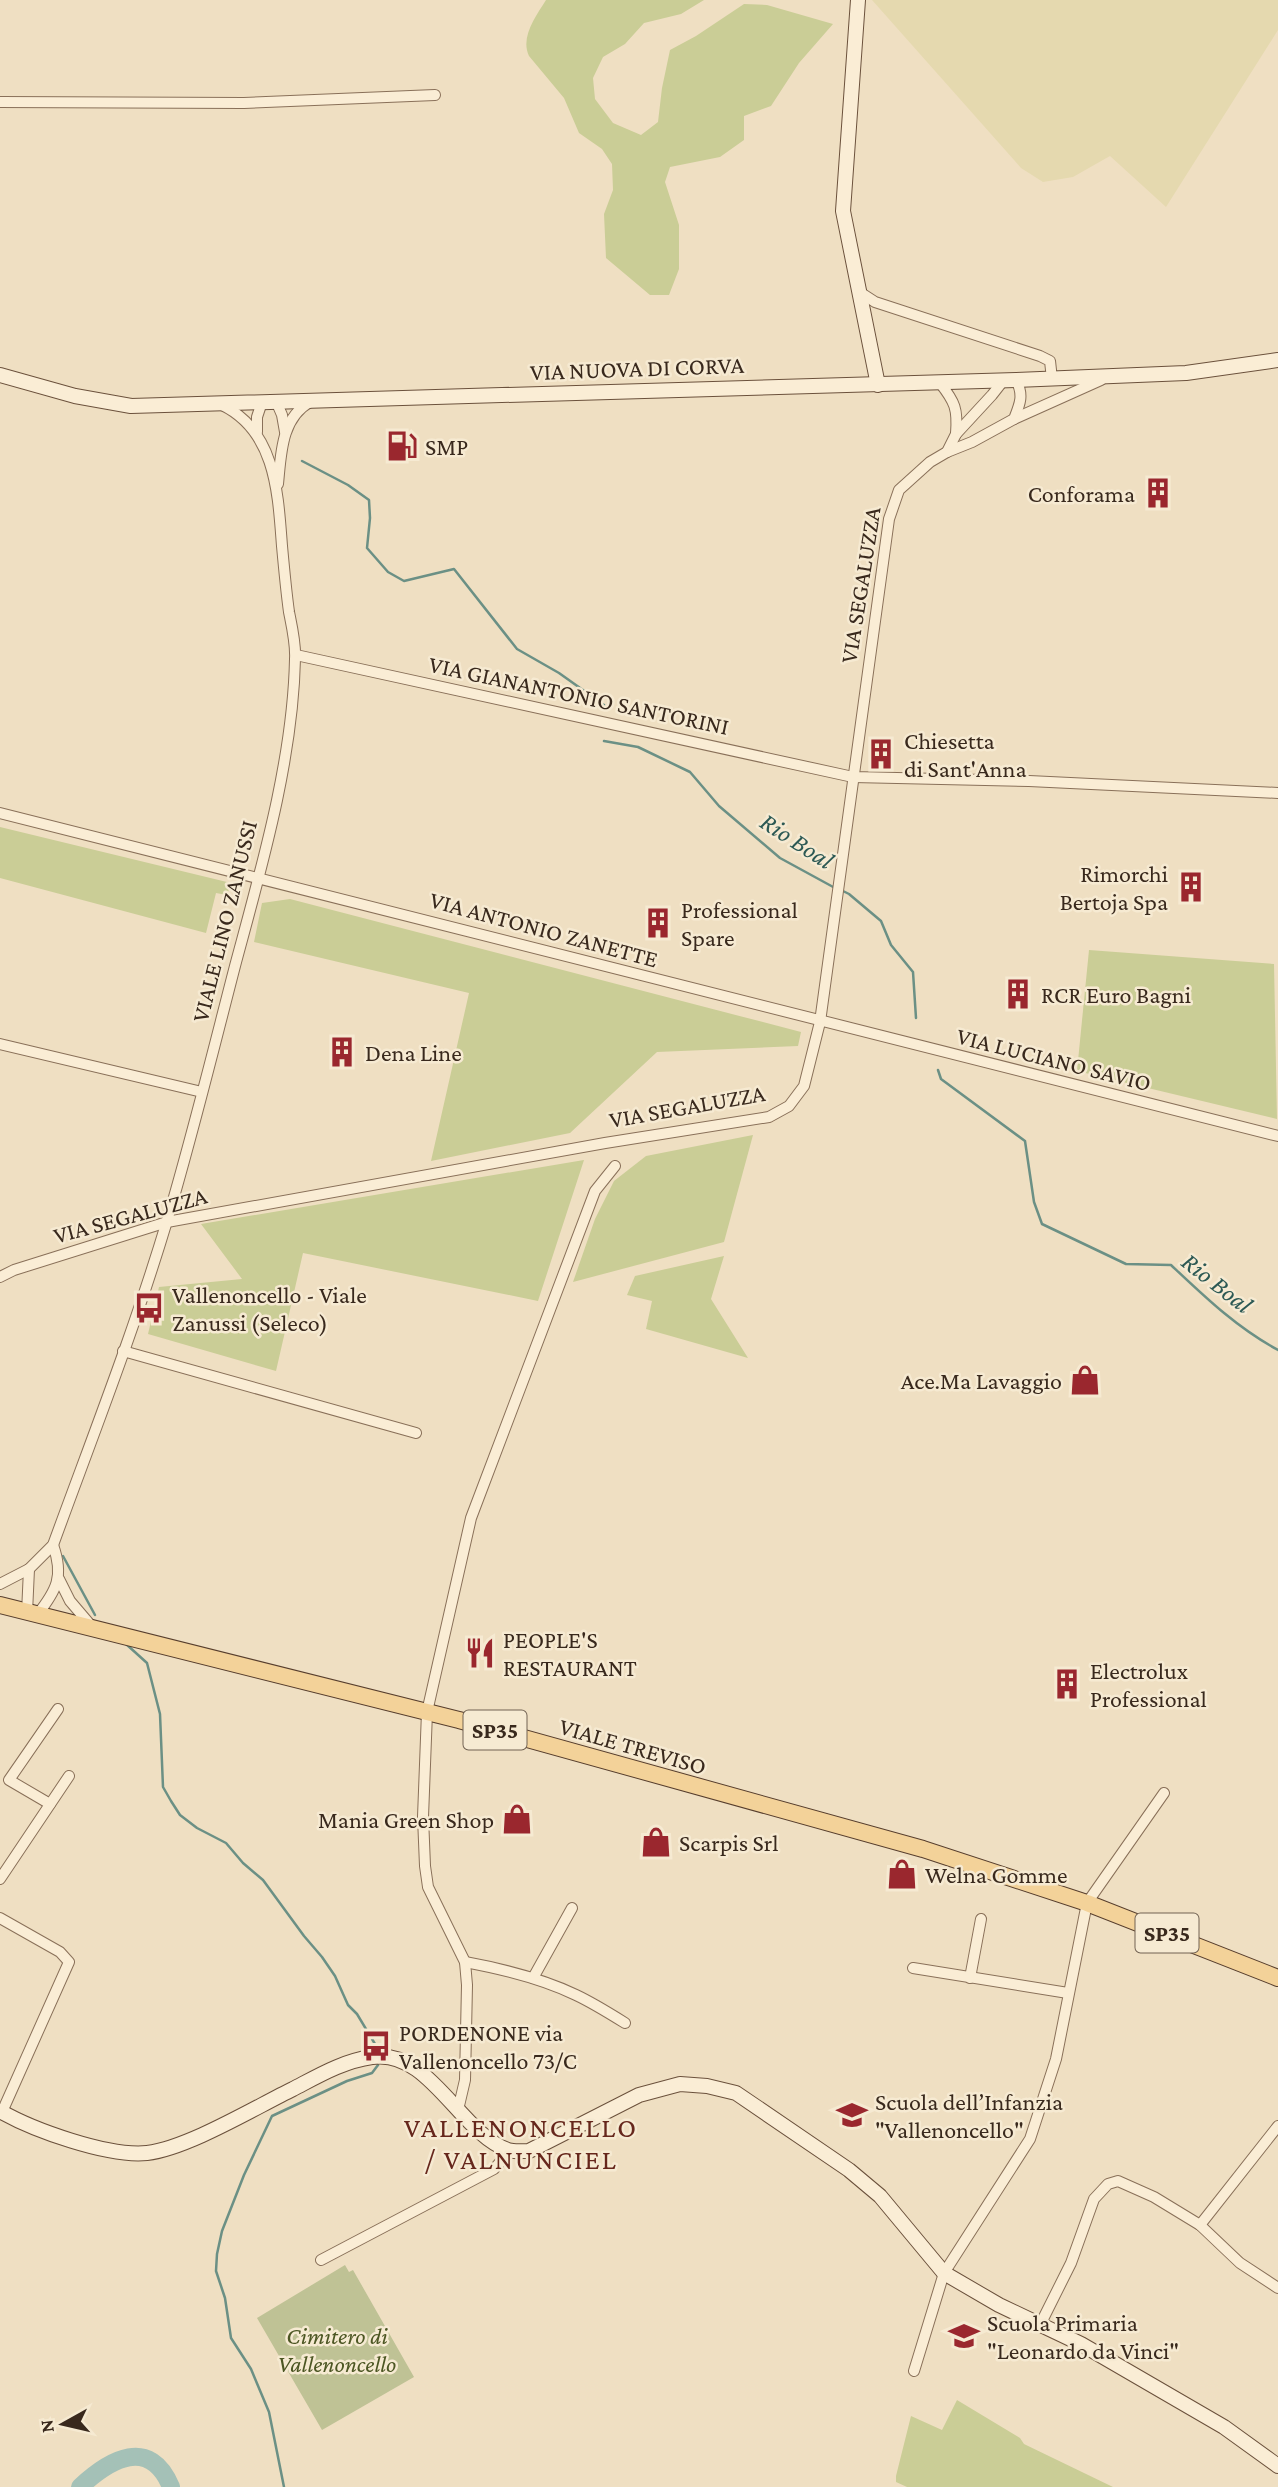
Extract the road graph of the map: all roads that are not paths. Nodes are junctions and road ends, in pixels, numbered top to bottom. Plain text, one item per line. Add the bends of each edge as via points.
1 (858, 0) edge
2 (435, 95) dead end
3 (0, 102) edge
4 (858, 291) junction
5 (1278, 360) edge
6 (0, 375) edge
7 (1111, 376) junction
8 (1052, 379) junction
9 (1010, 381) junction
10 (940, 383) junction
11 (878, 384) junction
12 (313, 400) junction
13 (269, 402) junction
14 (219, 403) junction
15 (1014, 418) junction
16 (257, 432) junction
17 (285, 432) junction
18 (956, 433) junction
19 (947, 452) junction
20 (277, 490) junction
21 (296, 655) junction
22 (853, 777) junction
23 (1278, 793) edge
24 (0, 813) edge
25 (259, 876) junction
26 (820, 1023) junction
27 (0, 1044) edge
28 (202, 1092) junction
29 (1278, 1136) edge
30 (615, 1166) dead end
31 (167, 1222) junction
32 (0, 1277) edge
33 (123, 1351) junction
34 (416, 1433) dead end
35 (53, 1545) junction
36 (29, 1569) junction
37 (58, 1579) junction
38 (0, 1584) edge
39 (0, 1605) edge
40 (32, 1614) junction
41 (93, 1629) junction
42 (58, 1709) dead end
43 (427, 1712) junction
44 (69, 1776) dead end
45 (1164, 1793) dead end
46 (50, 1804) junction
47 (0, 1879) edge
48 (1087, 1903) junction
49 (572, 1909) dead end
50 (0, 1918) edge
51 (981, 1919) dead end
52 (465, 1962) junction
53 (913, 1968) dead end
54 (533, 1978) junction
55 (970, 1978) junction
56 (1278, 1978) edge
57 (1069, 1993) junction
58 (625, 2023) dead end
59 (458, 2110) junction
60 (1, 2111) edge
61 (1278, 2126) edge
62 (510, 2151) junction
63 (1200, 2224) junction
64 (321, 2260) dead end
65 (944, 2273) junction
66 (1278, 2288) edge
67 (1040, 2325) junction
68 (914, 2371) dead end
69 (1278, 2466) edge

1 - 4 street via 843,211
2 - 3 street via 244,103
4 - 8 street via 875,302 1040,356 1050,362
4 - 11 street
5 - 7 street, VIA NUOVA DI CORVA via 1186,373
6 - 14 street, VIA NUOVA DI CORVA via 131,406
7 - 8 street, VIA NUOVA DI CORVA
7 - 15 street, VIA SEGALUZZA
8 - 9 street, VIA NUOVA DI CORVA
9 - 10 street, VIA NUOVA DI CORVA
9 - 15 street via 1022,390
9 - 18 street, VIA SEGALUZZA
10 - 11 street, VIA NUOVA DI CORVA
10 - 18 street via 954,401
11 - 12 street, VIA NUOVA DI CORVA
12 - 13 street, VIA NUOVA DI CORVA
12 - 17 street, VIALE LINO ZANUSSI via 301,406
13 - 14 street, VIA NUOVA DI CORVA
13 - 16 street via 257,417
13 - 17 street, VIALE LINO ZANUSSI
14 - 16 street, VIALE LINO ZANUSSI
15 - 19 street, VIA SEGALUZZA
16 - 20 street, VIALE LINO ZANUSSI
17 - 20 street, VIALE LINO ZANUSSI
18 - 19 street, VIA SEGALUZZA
19 - 22 street, VIA SEGALUZZA via 899,490 889,519
20 - 21 street, VIALE LINO ZANUSSI
21 - 22 street, VIA GIANANTONIO SANTORINI
21 - 25 street, VIALE LINO ZANUSSI via 279,784
22 - 23 street, VIA GIANANTONIO SANTORINI
22 - 26 street, VIA SEGALUZZA
24 - 25 street, VIA ANTONIO ZANETTE
25 - 26 street, VIA ANTONIO ZANETTE
25 - 28 street, VIALE LINO ZANUSSI
26 - 29 street, VIA LUCIANO SAVIO
26 - 31 street, VIA SEGALUZZA via 804,1086 789,1106 769,1117
27 - 28 street
28 - 31 street, VIALE LINO ZANUSSI
30 - 43 street via 595,1191 471,1518
31 - 32 street, VIA SEGALUZZA
31 - 33 street, VIALE LINO ZANUSSI
33 - 34 street
33 - 35 street, VIALE LINO ZANUSSI
35 - 36 street, VIALE LINO ZANUSSI
35 - 37 street, VIALE LINO ZANUSSI
36 - 38 street, VIALE LINO ZANUSSI
36 - 40 street
37 - 40 street via 51,1597
37 - 41 street, VIALE LINO ZANUSSI
39 - 40 main road, VIALE TREVISO / SP35
40 - 41 main road, VIALE TREVISO / SP35
41 - 43 main road, VIALE TREVISO / SP35
42 - 46 street via 9,1780
43 - 48 main road, VIALE TREVISO / SP35 via 923,1849
43 - 52 street via 423,1843 428,1887
44 - 46 street
45 - 48 street
46 - 47 street
48 - 56 main road, VIALE TREVISO / SP35
48 - 57 street
49 - 54 street
50 - 60 street via 60,1952 69,1962
51 - 55 street
52 - 54 street
52 - 59 street via 465,2080
53 - 55 street
54 - 58 street via 577,1995
55 - 57 street
57 - 65 street via 1056,2059 1030,2139
59 - 60 street via 413,2067 387,2056 339,2066 197,2136 146,2153 125,2153 71,2139
59 - 62 street
61 - 63 street
62 - 64 street via 494,2169
62 - 65 street via 529,2151 639,2095 680,2084 736,2093 880,2196
63 - 66 street via 1240,2263
63 - 67 street via 1138,2188 1118,2181 1108,2184 1094,2199 1071,2263
65 - 67 street
65 - 68 street
67 - 69 street via 1224,2427

